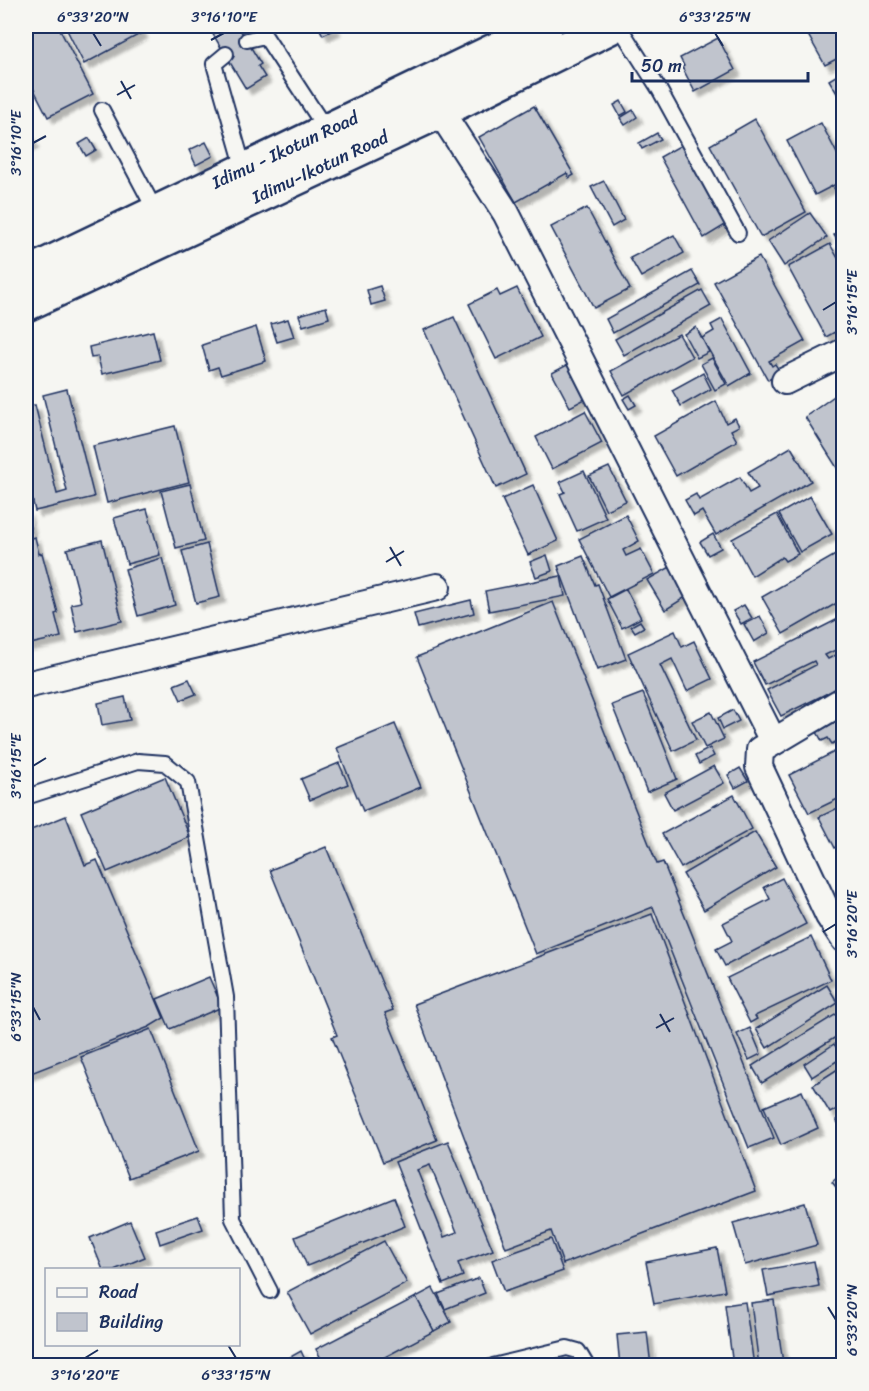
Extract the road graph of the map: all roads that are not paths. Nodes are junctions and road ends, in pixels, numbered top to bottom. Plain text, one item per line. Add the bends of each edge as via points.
1 (546, 26) edge
2 (612, 26) edge
3 (619, 26) edge
4 (247, 40) dead end
5 (226, 54) dead end
6 (102, 110) dead end
7 (440, 111) junction
8 (327, 131) junction
9 (243, 169) junction
10 (156, 212) junction
11 (738, 232) dead end
12 (26, 275) edge
13 (26, 304) edge
14 (843, 351) edge
15 (785, 381) dead end
16 (437, 587) dead end
17 (26, 685) edge
18 (843, 700) edge
19 (773, 741) junction
20 (26, 797) edge
21 (843, 939) edge
22 (270, 1291) dead end
23 (494, 1365) edge
24 (587, 1365) edge

1 - 8 main road, Idimu - Ikotun Road
2 - 7 main road, Idimu-Ikotun Road
3 - 11 lane via 659,89
4 - 8 lane via 265,36
5 - 9 lane via 214,64
6 - 10 lane
7 - 13 main road, Idimu-Ikotun Road
7 - 19 street via 506,213
8 - 9 main road, Idimu - Ikotun Road
9 - 10 main road, Idimu - Ikotun Road
10 - 12 main road, Idimu - Ikotun Road
14 - 15 street
16 - 17 street
18 - 19 street
19 - 21 street via 760,750 759,767
20 - 22 lane via 138,760 165,763 188,782 226,997 233,1219
23 - 24 lane via 567,1348 578,1351

